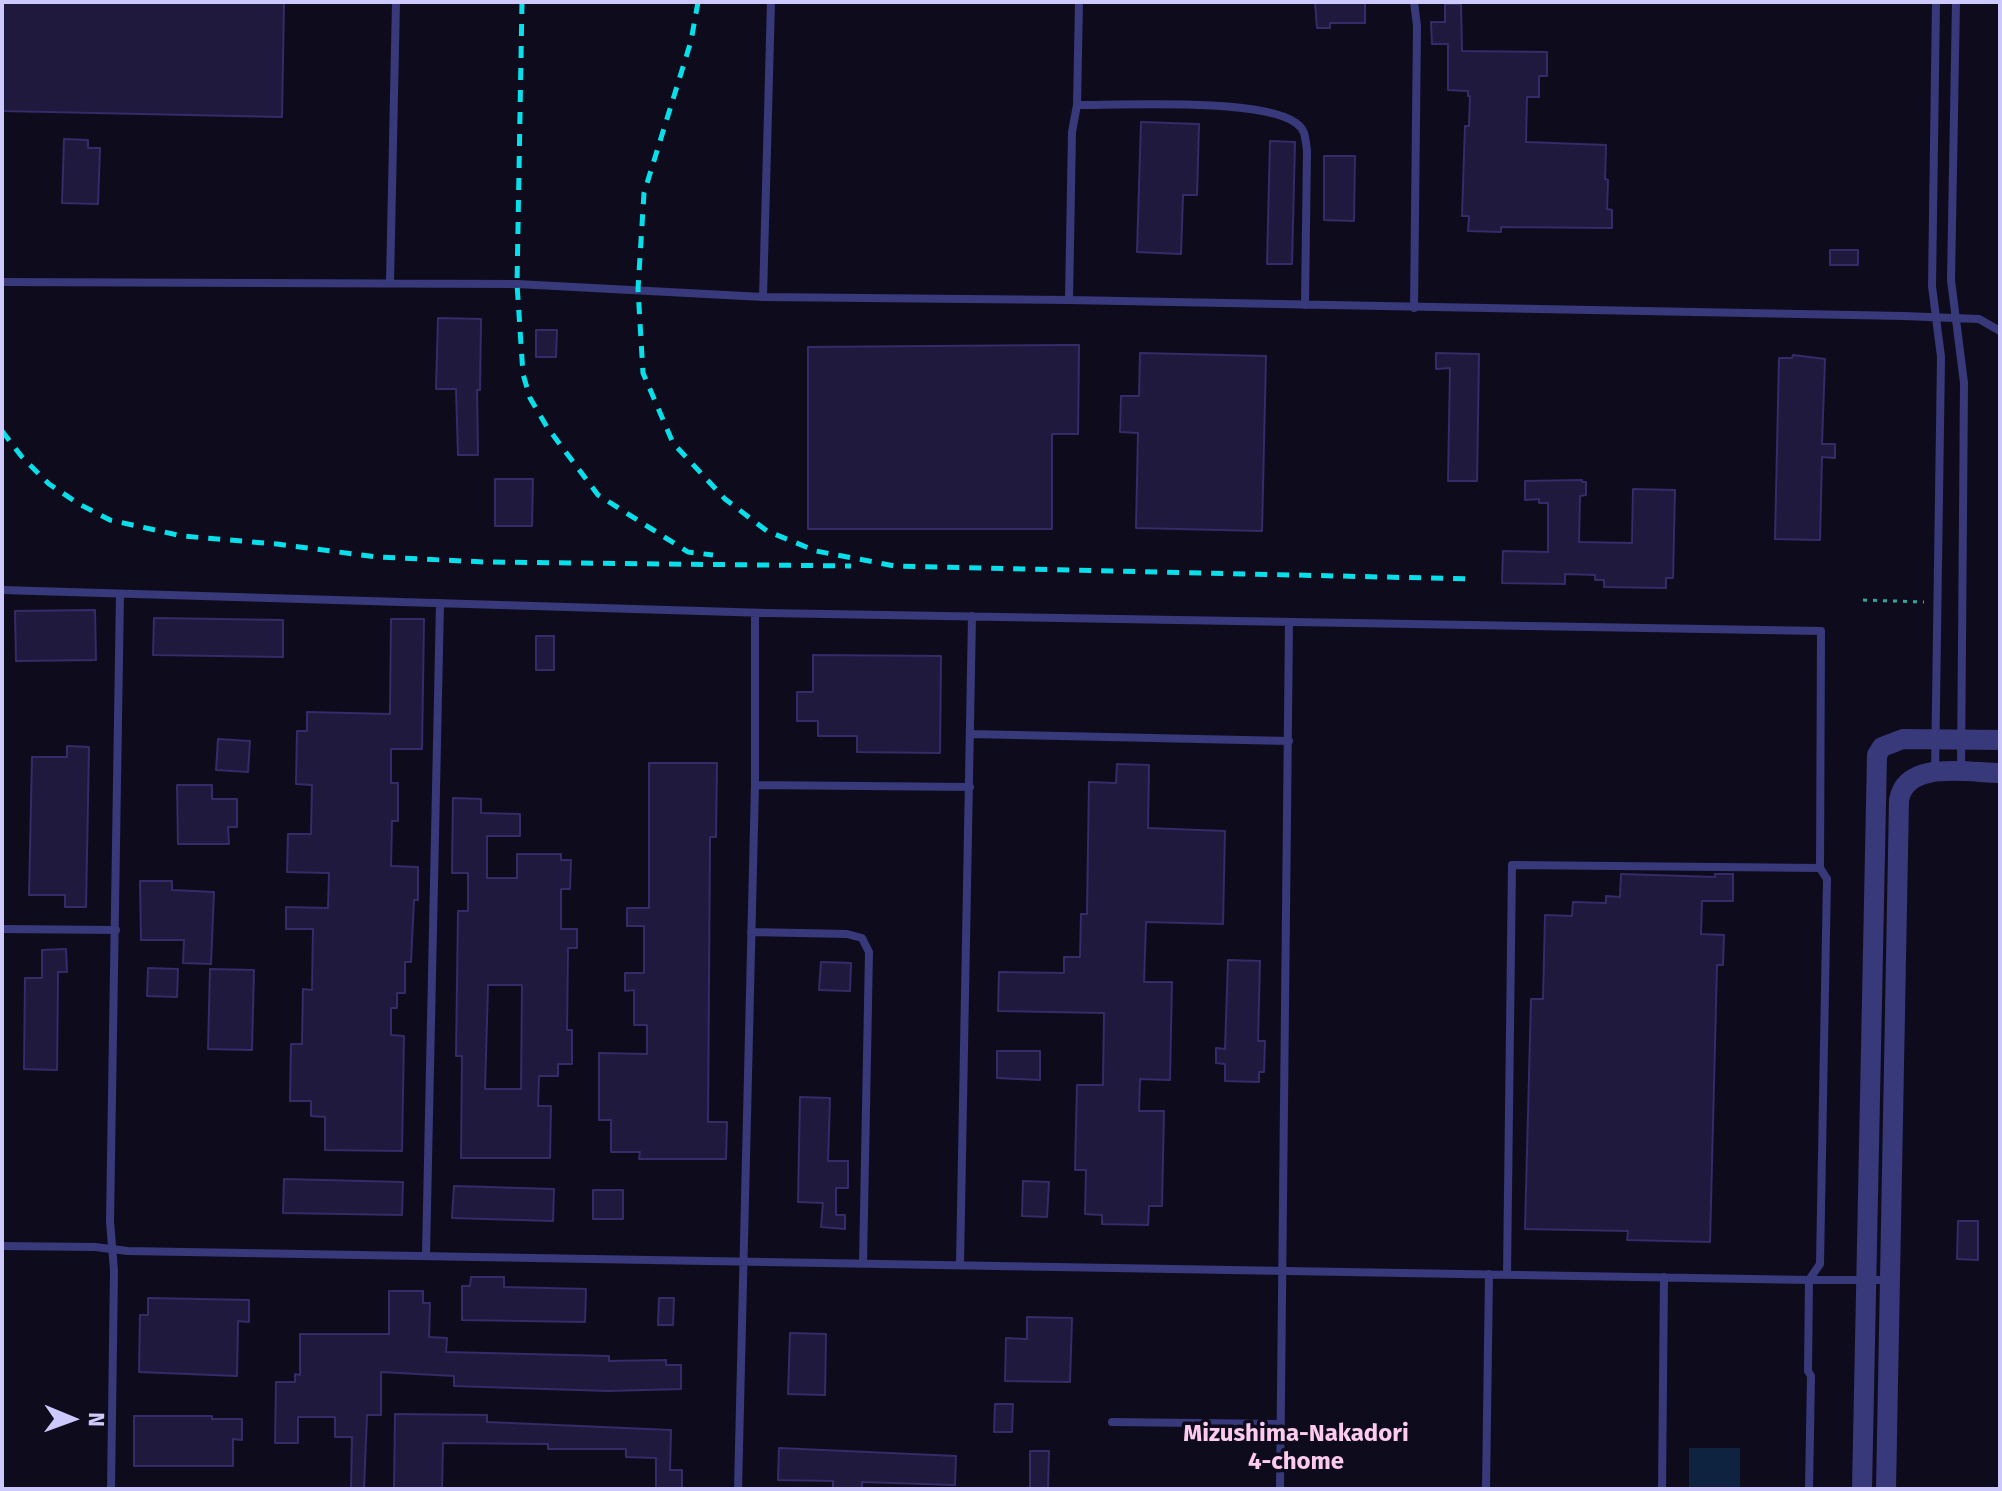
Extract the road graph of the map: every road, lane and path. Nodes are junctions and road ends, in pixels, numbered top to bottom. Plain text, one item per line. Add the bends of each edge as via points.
1 (396, 2) edge
2 (771, 2) edge
3 (1079, 2) edge
4 (1414, 2) edge
5 (1936, 2) edge
6 (1956, 2) edge
7 (1077, 105) junction
8 (2, 282) edge
9 (390, 282) junction
10 (763, 297) junction
11 (1069, 300) junction
12 (1305, 305) junction
13 (1414, 308) junction
14 (1936, 317) junction
15 (1956, 318) junction
16 (2000, 331) edge
17 (2, 590) edge
18 (120, 594) junction
19 (1863, 600) dead end
20 (1938, 602) junction
21 (440, 603) junction
22 (755, 613) junction
23 (972, 616) junction
24 (1289, 622) junction
25 (970, 734) junction
26 (1935, 738) junction
27 (1961, 739) junction
28 (2000, 740) edge
29 (1289, 741) junction
30 (1935, 772) junction
31 (1961, 772) junction
32 (2000, 773) edge
33 (755, 785) junction
34 (970, 787) junction
35 (1820, 868) junction
36 (2, 929) edge
37 (116, 930) junction
38 (751, 932) junction
39 (2, 1246) edge
40 (112, 1249) junction
41 (426, 1254) junction
42 (744, 1261) junction
43 (863, 1263) junction
44 (960, 1264) junction
45 (1281, 1270) junction
46 (1489, 1274) junction
47 (1507, 1274) junction
48 (1664, 1277) junction
49 (1809, 1280) junction
50 (1866, 1280) junction
51 (1890, 1280) junction
52 (1112, 1422) dead end
53 (1280, 1424) junction
54 (111, 1489) edge
55 (738, 1489) edge
56 (1280, 1489) edge
57 (1486, 1489) edge
58 (1662, 1489) edge
59 (1809, 1489) edge
60 (1862, 1489) edge
61 (1886, 1489) edge

1 - 9 lane
2 - 10 lane
3 - 7 lane
4 - 13 lane
5 - 14 lane
6 - 15 lane via 1951,280
7 - 11 lane
7 - 12 lane via 1242,107 1294,120 1304,130 1307,150
8 - 9 lane
9 - 10 lane
10 - 11 lane
11 - 12 lane
12 - 13 lane
13 - 14 lane
14 - 15 lane
14 - 20 lane via 1941,357
15 - 16 lane via 1979,319
15 - 27 lane via 1964,383
17 - 18 lane
18 - 21 lane
18 - 37 lane
19 - 20 path
20 - 26 lane
21 - 22 lane
21 - 41 lane
22 - 23 lane
22 - 33 lane
23 - 24 lane
23 - 25 lane
24 - 29 lane
24 - 35 lane via 1821,631
25 - 29 lane
25 - 34 lane
26 - 27 street
26 - 30 lane
26 - 50 street via 1891,741 1877,755
27 - 28 street
27 - 31 lane
29 - 45 lane
30 - 31 street
30 - 51 street via 1907,782 1899,800
31 - 32 street
33 - 34 lane
33 - 38 lane
34 - 44 lane
35 - 47 lane via 1512,865
35 - 49 lane via 1827,879 1820,1264
36 - 37 lane
37 - 40 lane
38 - 42 lane
38 - 43 lane via 847,934 862,938 869,952
39 - 40 lane
40 - 41 lane
40 - 54 lane
41 - 42 lane
42 - 43 lane
42 - 55 lane
43 - 44 lane
44 - 45 lane
45 - 46 lane
45 - 53 lane
46 - 47 lane
46 - 57 lane
47 - 48 lane
48 - 49 lane
48 - 58 lane
49 - 50 lane
49 - 59 lane
50 - 51 lane
50 - 60 street
51 - 61 street
52 - 53 lane
53 - 56 lane

